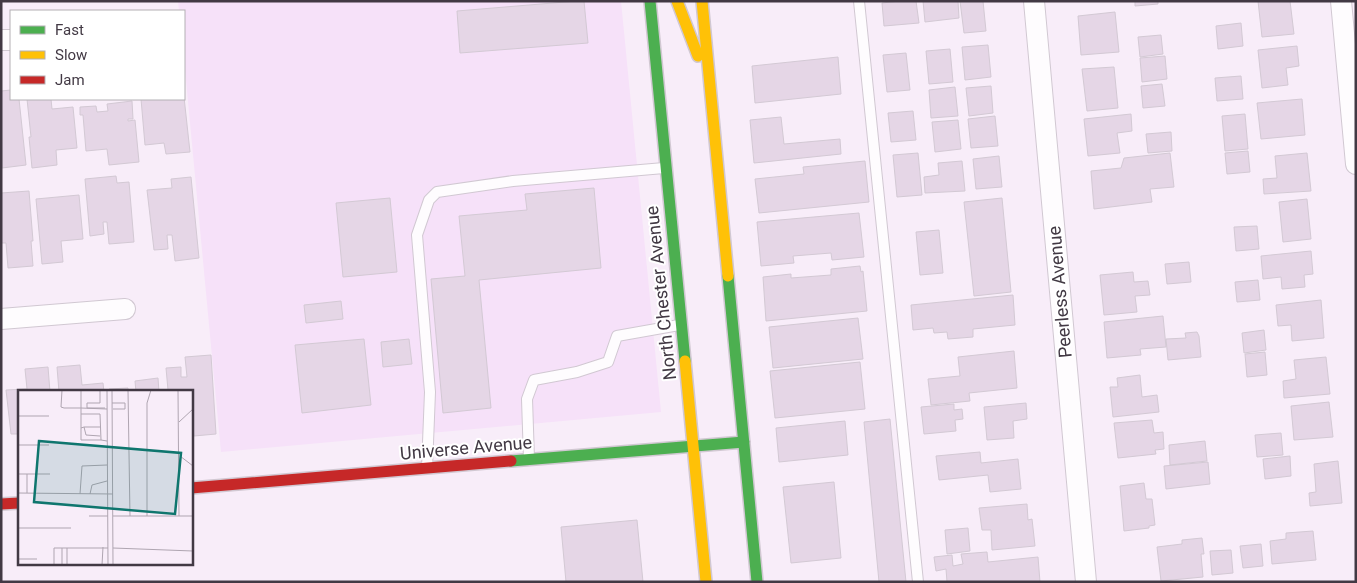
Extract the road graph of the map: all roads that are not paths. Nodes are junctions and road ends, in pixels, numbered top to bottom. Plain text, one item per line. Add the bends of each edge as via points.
1 (650, 1) edge
2 (676, 1) edge
3 (702, 1) edge
4 (859, 1) edge
5 (1034, 1) edge
6 (1341, 1) edge
7 (1349, 29) edge
8 (710, 85) junction
9 (1356, 164) edge
10 (666, 168) junction
11 (125, 309) dead end
12 (1, 319) edge
13 (682, 325) junction
14 (744, 442) junction
15 (693, 447) junction
16 (529, 460) junction
17 (427, 469) junction
18 (192, 488) edge
19 (18, 503) edge
20 (1, 504) edge
21 (706, 582) edge
22 (757, 582) edge
23 (918, 582) edge
24 (1086, 582) edge

1 - 10 main road, North Chester Avenue
2 - 8 main road
3 - 8 main road
4 - 23 lane
5 - 24 street, Peerless Avenue
6 - 7 street
7 - 9 street
8 - 14 main road
10 - 13 main road, North Chester Avenue
10 - 17 lane via 513,181 437,192 429,200 418,235 430,392
11 - 12 street
13 - 15 main road, North Chester Avenue
13 - 16 lane via 617,336 608,362 578,372 534,380 527,398
14 - 15 main road, Universe Avenue
14 - 22 main road
15 - 16 main road, Universe Avenue
15 - 21 main road, North Chester Avenue
16 - 17 main road, Universe Avenue
17 - 18 main road, Universe Avenue
19 - 20 main road

